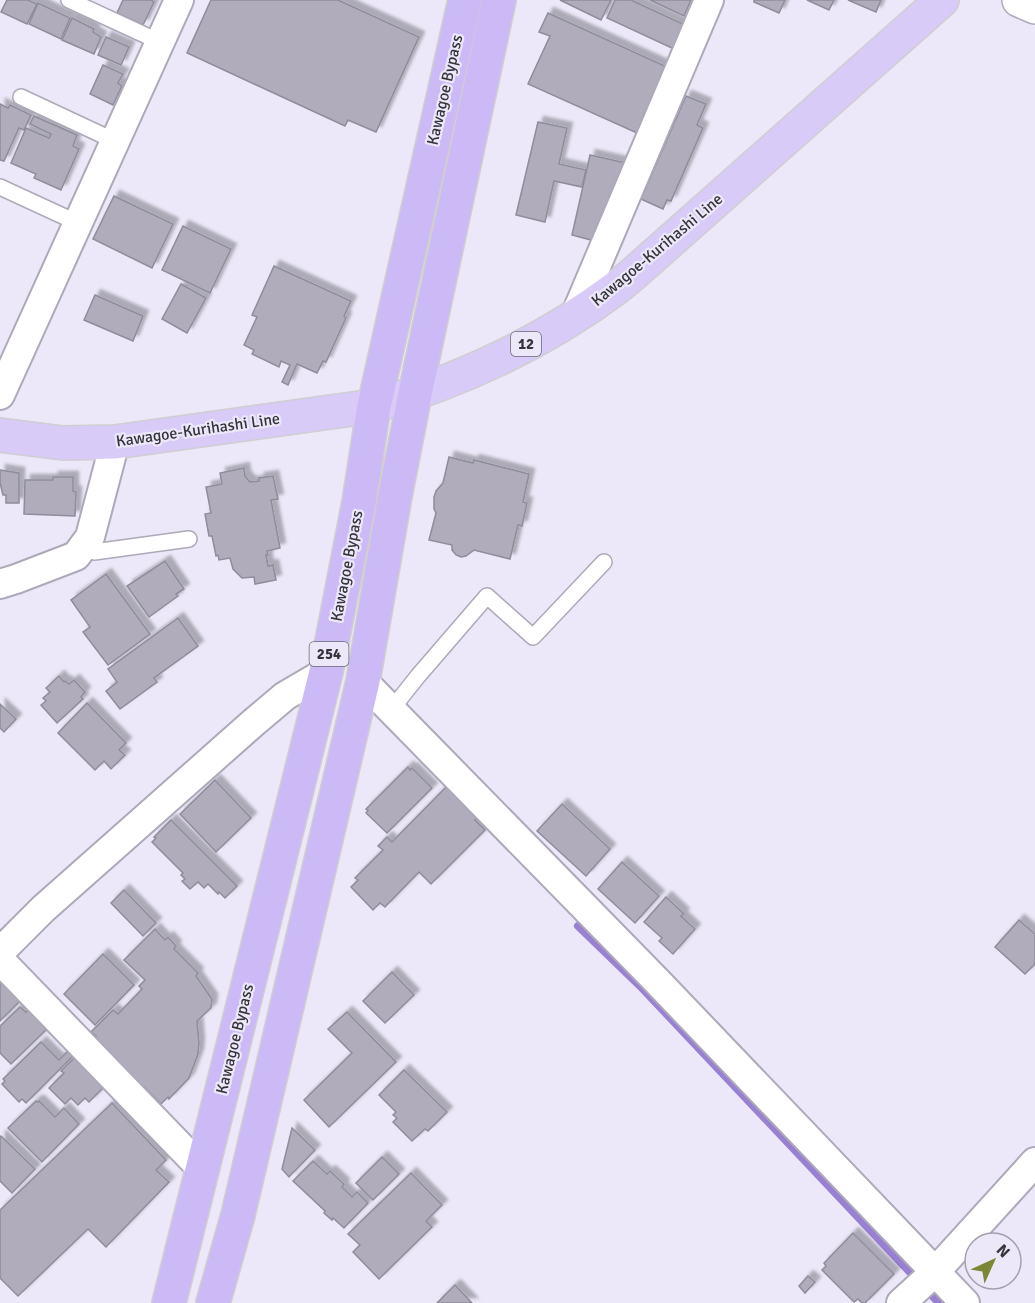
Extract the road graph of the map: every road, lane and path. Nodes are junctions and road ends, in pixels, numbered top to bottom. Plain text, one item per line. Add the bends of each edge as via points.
1 (69, 0) edge
2 (179, 0) edge
3 (465, 0) edge
4 (499, 0) edge
5 (709, 0) edge
6 (942, 0) edge
7 (1018, 0) edge
8 (1035, 7) edge
9 (160, 42) junction
10 (21, 97) dead end
11 (115, 141) junction
12 (0, 187) edge
13 (78, 223) junction
14 (575, 316) junction
15 (415, 394) junction
16 (0, 395) edge
17 (374, 406) junction
18 (0, 435) edge
19 (115, 442) junction
20 (189, 539) dead end
21 (82, 548) junction
22 (604, 561) dead end
23 (0, 584) edge
24 (326, 672) junction
25 (363, 681) junction
26 (391, 710) junction
27 (0, 952) edge
28 (0, 960) edge
29 (1035, 1162) edge
30 (202, 1169) junction
31 (935, 1272) junction
32 (169, 1303) edge
33 (213, 1303) edge
34 (901, 1303) edge
35 (965, 1303) edge

1 - 9 lane
2 - 9 street
3 - 17 highway, Kawagoe Bypass / 254
4 - 15 highway, Kawagoe Bypass / 254
5 - 14 street
6 - 14 main road, Kawagoe-Kurihashi Line / 12 via 658,252
7 - 8 street
9 - 11 street
10 - 11 lane
11 - 13 street
12 - 13 lane
13 - 16 street
14 - 15 main road, Kawagoe-Kurihashi Line / 12 via 515,351
15 - 17 main road, Kawagoe-Kurihashi Line / 12
15 - 25 highway, Kawagoe Bypass / 254
17 - 19 main road, Kawagoe-Kurihashi Line / 12
17 - 24 highway, Kawagoe Bypass / 254
18 - 19 main road, Kawagoe-Kurihashi Line / 12 via 63,442
19 - 21 street via 90,537
20 - 21 lane via 94,552
21 - 23 street via 76,556
22 - 26 lane via 533,637 487,596
24 - 27 street via 285,696 253,723 43,909
24 - 30 highway, Kawagoe Bypass / 254
25 - 26 street
25 - 33 highway, Kawagoe Bypass / 254 via 238,1215
26 - 31 street
28 - 30 street
29 - 31 street
30 - 32 highway, Kawagoe Bypass / 254
31 - 34 street
31 - 35 street

